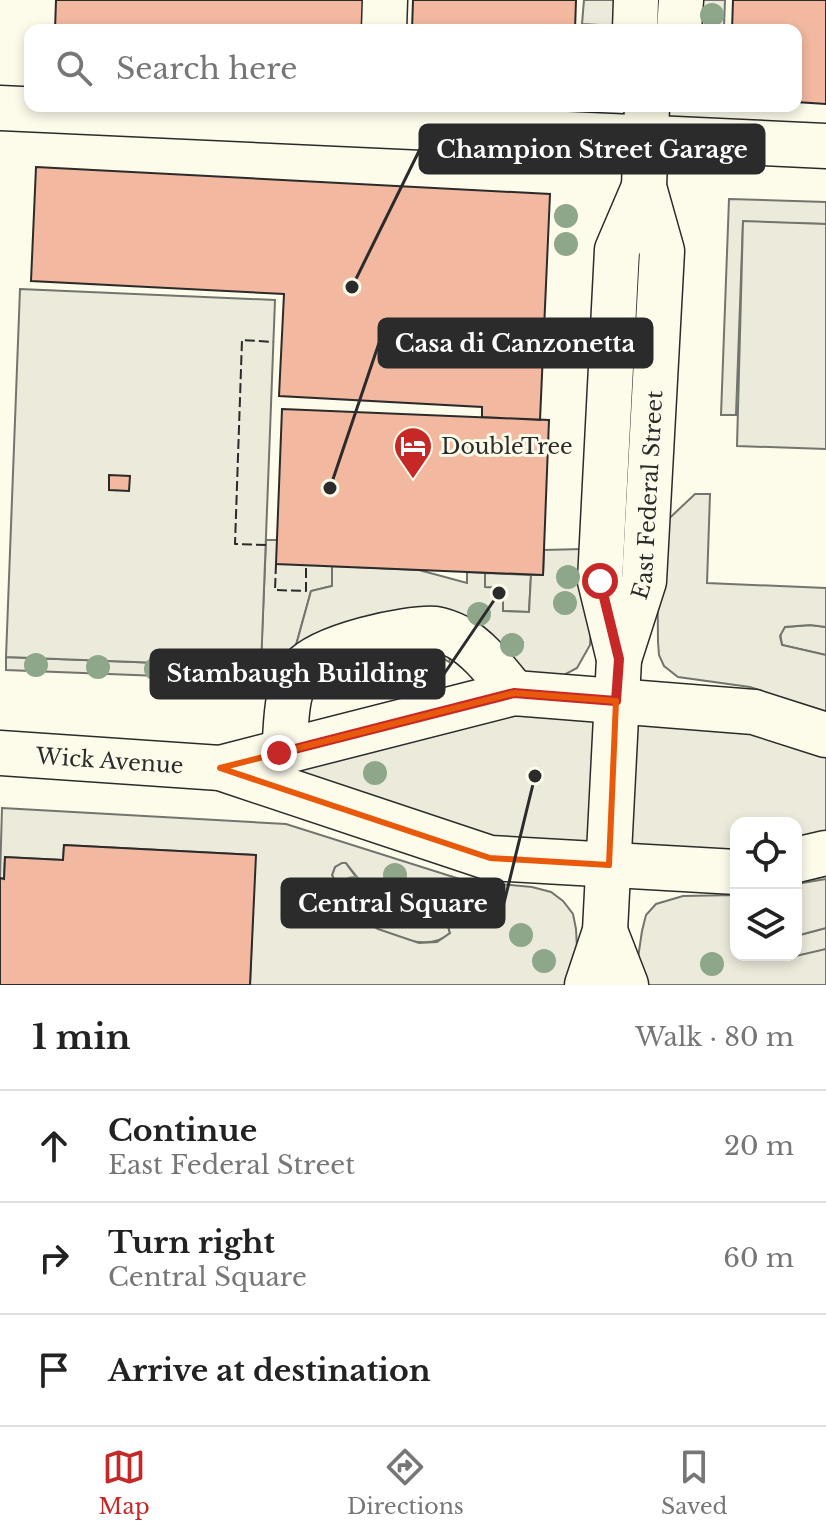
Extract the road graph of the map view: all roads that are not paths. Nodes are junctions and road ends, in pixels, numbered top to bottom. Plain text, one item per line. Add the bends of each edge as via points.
1 (385, 0) edge
2 (636, 0) edge
3 (681, 0) edge
4 (384, 24) edge
5 (635, 24) edge
6 (679, 24) edge
7 (0, 108) edge
8 (24, 109) edge
9 (169, 112) edge
10 (380, 117) edge
11 (647, 122) edge
12 (826, 146) edge
13 (514, 693) junction
14 (616, 701) junction
15 (826, 735) edge
16 (284, 751) junction
17 (0, 753) edge
18 (220, 768) junction
19 (826, 853) edge
20 (802, 859) edge
21 (609, 865) junction
22 (730, 872) edge
23 (605, 931) junction
24 (587, 985) edge
25 (626, 985) edge

1 - 4 street
2 - 5 street
3 - 6 street
7 - 8 street
9 - 10 street
10 - 11 street
11 - 12 street
11 - 14 street, East Federal Street via 644,187 617,250 600,581 619,659
13 - 14 street
13 - 16 street
13 - 16 street via 459,637 437,629 347,646 320,655 302,669 290,693
14 - 15 street via 754,712
14 - 21 street, East Federal Street
16 - 18 street
17 - 18 street, Wick Avenue
18 - 21 street via 490,858
19 - 20 street
21 - 22 street
21 - 23 street, East Federal Street
23 - 24 street
23 - 25 street

